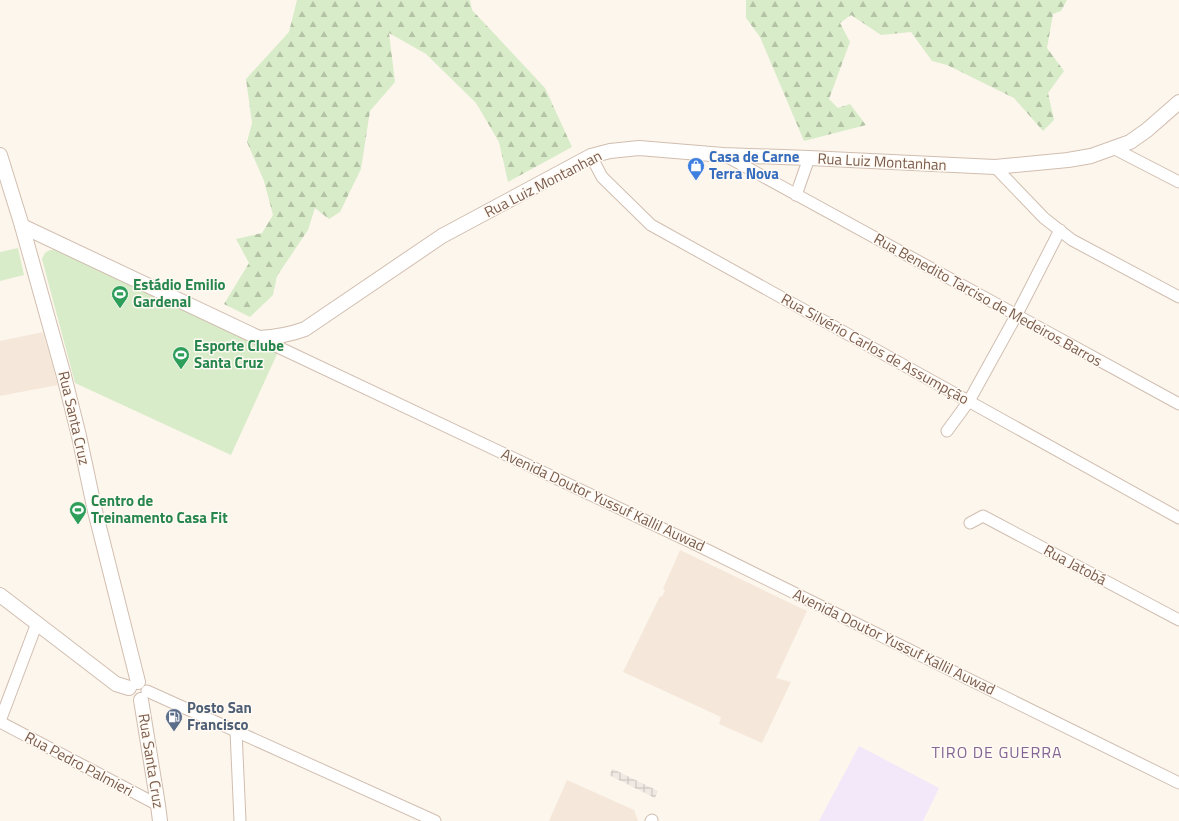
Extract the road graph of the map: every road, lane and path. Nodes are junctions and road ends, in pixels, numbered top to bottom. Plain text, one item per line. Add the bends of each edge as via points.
1 (1179, 102) edge
2 (1113, 148) junction
3 (0, 155) edge
4 (723, 155) junction
5 (591, 156) junction
6 (809, 158) junction
7 (995, 168) junction
8 (1179, 182) edge
9 (796, 195) junction
10 (22, 226) junction
11 (1060, 230) junction
12 (1179, 297) edge
13 (1016, 316) junction
14 (259, 338) junction
15 (969, 401) junction
16 (1179, 404) edge
17 (948, 431) dead end
18 (1179, 518) edge
19 (970, 523) dead end
20 (0, 595) edge
21 (1179, 620) edge
22 (37, 623) junction
23 (139, 690) junction
24 (0, 722) edge
25 (236, 732) junction
26 (1179, 783) edge
27 (158, 805) junction
28 (242, 820) edge
29 (160, 821) edge
30 (435, 821) edge

1 - 2 street, Rua Luiz Montanhan via 1130,142
2 - 7 street, Rua Luiz Montanhan via 1091,156 1068,160
2 - 8 street
3 - 10 street, Rua Santa Cruz
4 - 5 street, Rua Luiz Montanhan via 639,148
4 - 6 street, Rua Luiz Montanhan
4 - 9 street, Rua Benedito Tarciso de Medeiros Barros
5 - 14 street, Rua Luiz Montanhan via 442,236 305,329 290,335
5 - 15 street, Rua Silvério Carlos de Assumpção via 602,177 651,225
6 - 7 street, Rua Luiz Montanhan
6 - 9 street
7 - 11 street via 1044,218
9 - 13 street, Rua Benedito Tarciso de Medeiros Barros
10 - 14 street, Avenida Doutor Yussuf Kallil Auwad
10 - 23 street, Rua Santa Cruz via 64,376
11 - 12 street via 1072,240
11 - 13 street
13 - 15 street
13 - 16 street, Rua Benedito Tarciso de Medeiros Barros
14 - 26 street, Avenida Doutor Yussuf Kallil Auwad via 697,544
15 - 17 street
15 - 18 street, Rua Silvério Carlos de Assumpção
19 - 21 street, Rua Jatobá via 983,516
20 - 22 street
22 - 23 street via 116,684
22 - 24 street
23 - 25 street
23 - 27 street, Rua Santa Cruz
24 - 27 street, Rua Pedro Palmieri
25 - 28 street
25 - 30 street
27 - 29 street, Rua Santa Cruz

